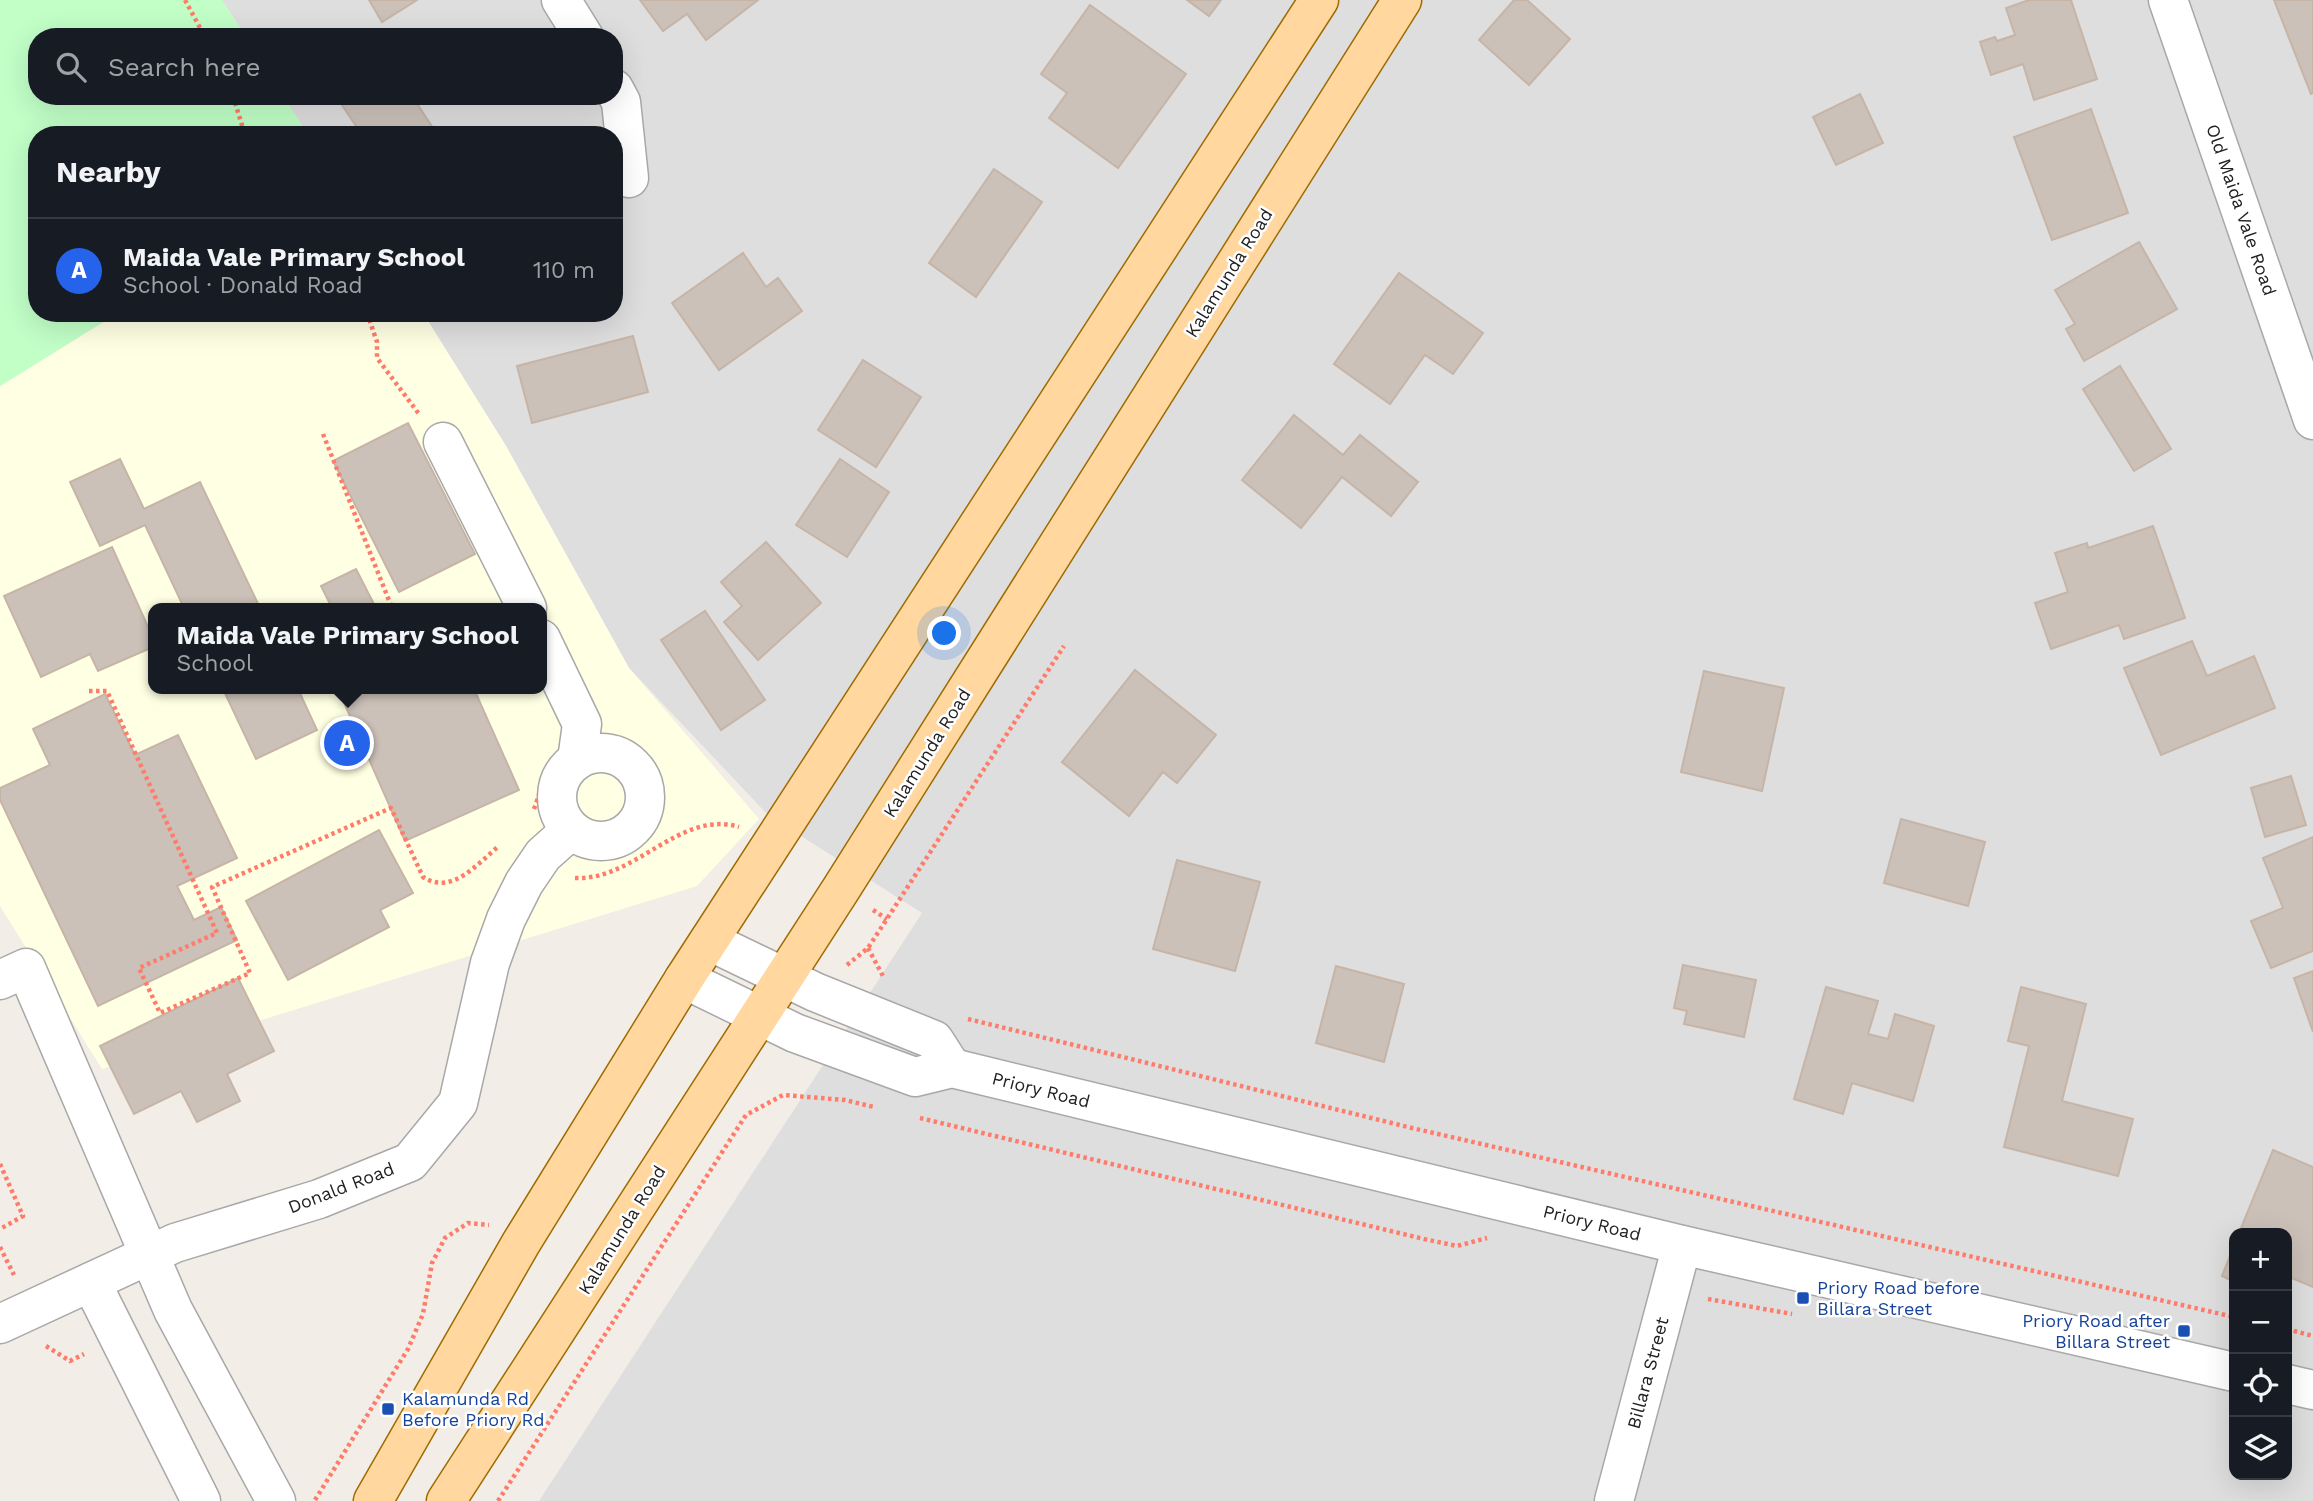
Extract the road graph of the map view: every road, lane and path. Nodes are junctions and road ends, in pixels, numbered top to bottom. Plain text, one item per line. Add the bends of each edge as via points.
1 (185, 0) edge
2 (561, 0) edge
3 (1319, 0) edge
4 (1402, 0) edge
5 (2168, 0) edge
6 (200, 28) edge
7 (578, 28) edge
8 (236, 105) edge
9 (621, 105) edge
10 (242, 126) edge
11 (629, 178) dead end
12 (370, 322) edge
13 (2313, 420) edge
14 (323, 434) dead end
15 (443, 442) joint
16 (390, 603) edge
17 (524, 603) edge
18 (1065, 646) dead end
19 (547, 651) edge
20 (89, 691) dead end
21 (561, 769) junction
22 (571, 830) junction
23 (746, 830) dead end
24 (503, 844) dead end
25 (543, 855) junction
26 (887, 919) dead end
27 (709, 941) junction
28 (868, 947) dead end
29 (783, 978) junction
30 (684, 979) junction
31 (0, 980) edge
32 (885, 980) dead end
33 (760, 1016) junction
34 (965, 1018) dead end
35 (952, 1068) junction
36 (885, 1109) dead end
37 (912, 1116) dead end
38 (0, 1164) edge
39 (497, 1228) dead end
40 (0, 1229) edge
41 (1496, 1234) dead end
42 (1682, 1245) junction
43 (150, 1255) junction
44 (91, 1282) junction
45 (1669, 1292) junction
46 (1800, 1315) dead end
47 (2229, 1316) edge
48 (2, 1318) edge
49 (2292, 1330) edge
50 (2313, 1336) edge
51 (2229, 1371) edge
52 (2292, 1385) edge
53 (2313, 1390) edge
54 (201, 1501) edge
55 (276, 1501) edge
56 (315, 1501) edge
57 (373, 1501) edge
58 (446, 1501) edge
59 (498, 1501) edge
60 (1614, 1501) edge

1 - 6 path
2 - 7 street
3 - 27 main road
4 - 29 main road, Kalamunda Road
5 - 13 street, Old Maida Vale Road
8 - 10 path
9 - 11 street
12 - 15 path via 377,358 386,374
14 - 16 path
15 - 17 street
18 - 26 path
19 - 21 street via 582,724
20 - 24 path via 107,691 217,933 139,968 160,1013 250,973 212,887 391,808 423,877 430,882 455,881
21 - 22 street via 567,769 557,793 562,819
21 - 22 street via 595,753 624,759 638,772 645,801 634,828 618,838 588,840
21 - 25 path via 522,829
22 - 25 street, Donald Road
23 - 25 path via 712,822 621,869 584,878 571,877
25 - 43 street, Donald Road via 506,919 490,963 458,1102 410,1162 320,1199 175,1243
27 - 29 street
27 - 30 main road
28 - 32 path
29 - 33 main road, Kalamunda Road
29 - 35 street via 934,1040
30 - 33 street, Priory Road
30 - 57 main road via 521,1243
31 - 43 street via 26,968
33 - 35 street, Priory Road via 915,1077
33 - 58 main road, Kalamunda Road
34 - 47 path via 1412,1128
35 - 42 street, Priory Road
36 - 59 path via 783,1095 746,1115
37 - 41 path via 1435,1242 1457,1246
38 - 40 path via 23,1216
39 - 56 path via 468,1223 446,1238 432,1262 423,1314 408,1349
42 - 45 street, Billara Street
42 - 51 street, Priory Road
43 - 44 street, Donald Road
43 - 55 street via 173,1310
44 - 48 street, Donald Road
44 - 54 street
45 - 46 path
45 - 60 street, Billara Street
49 - 50 path
52 - 53 street

